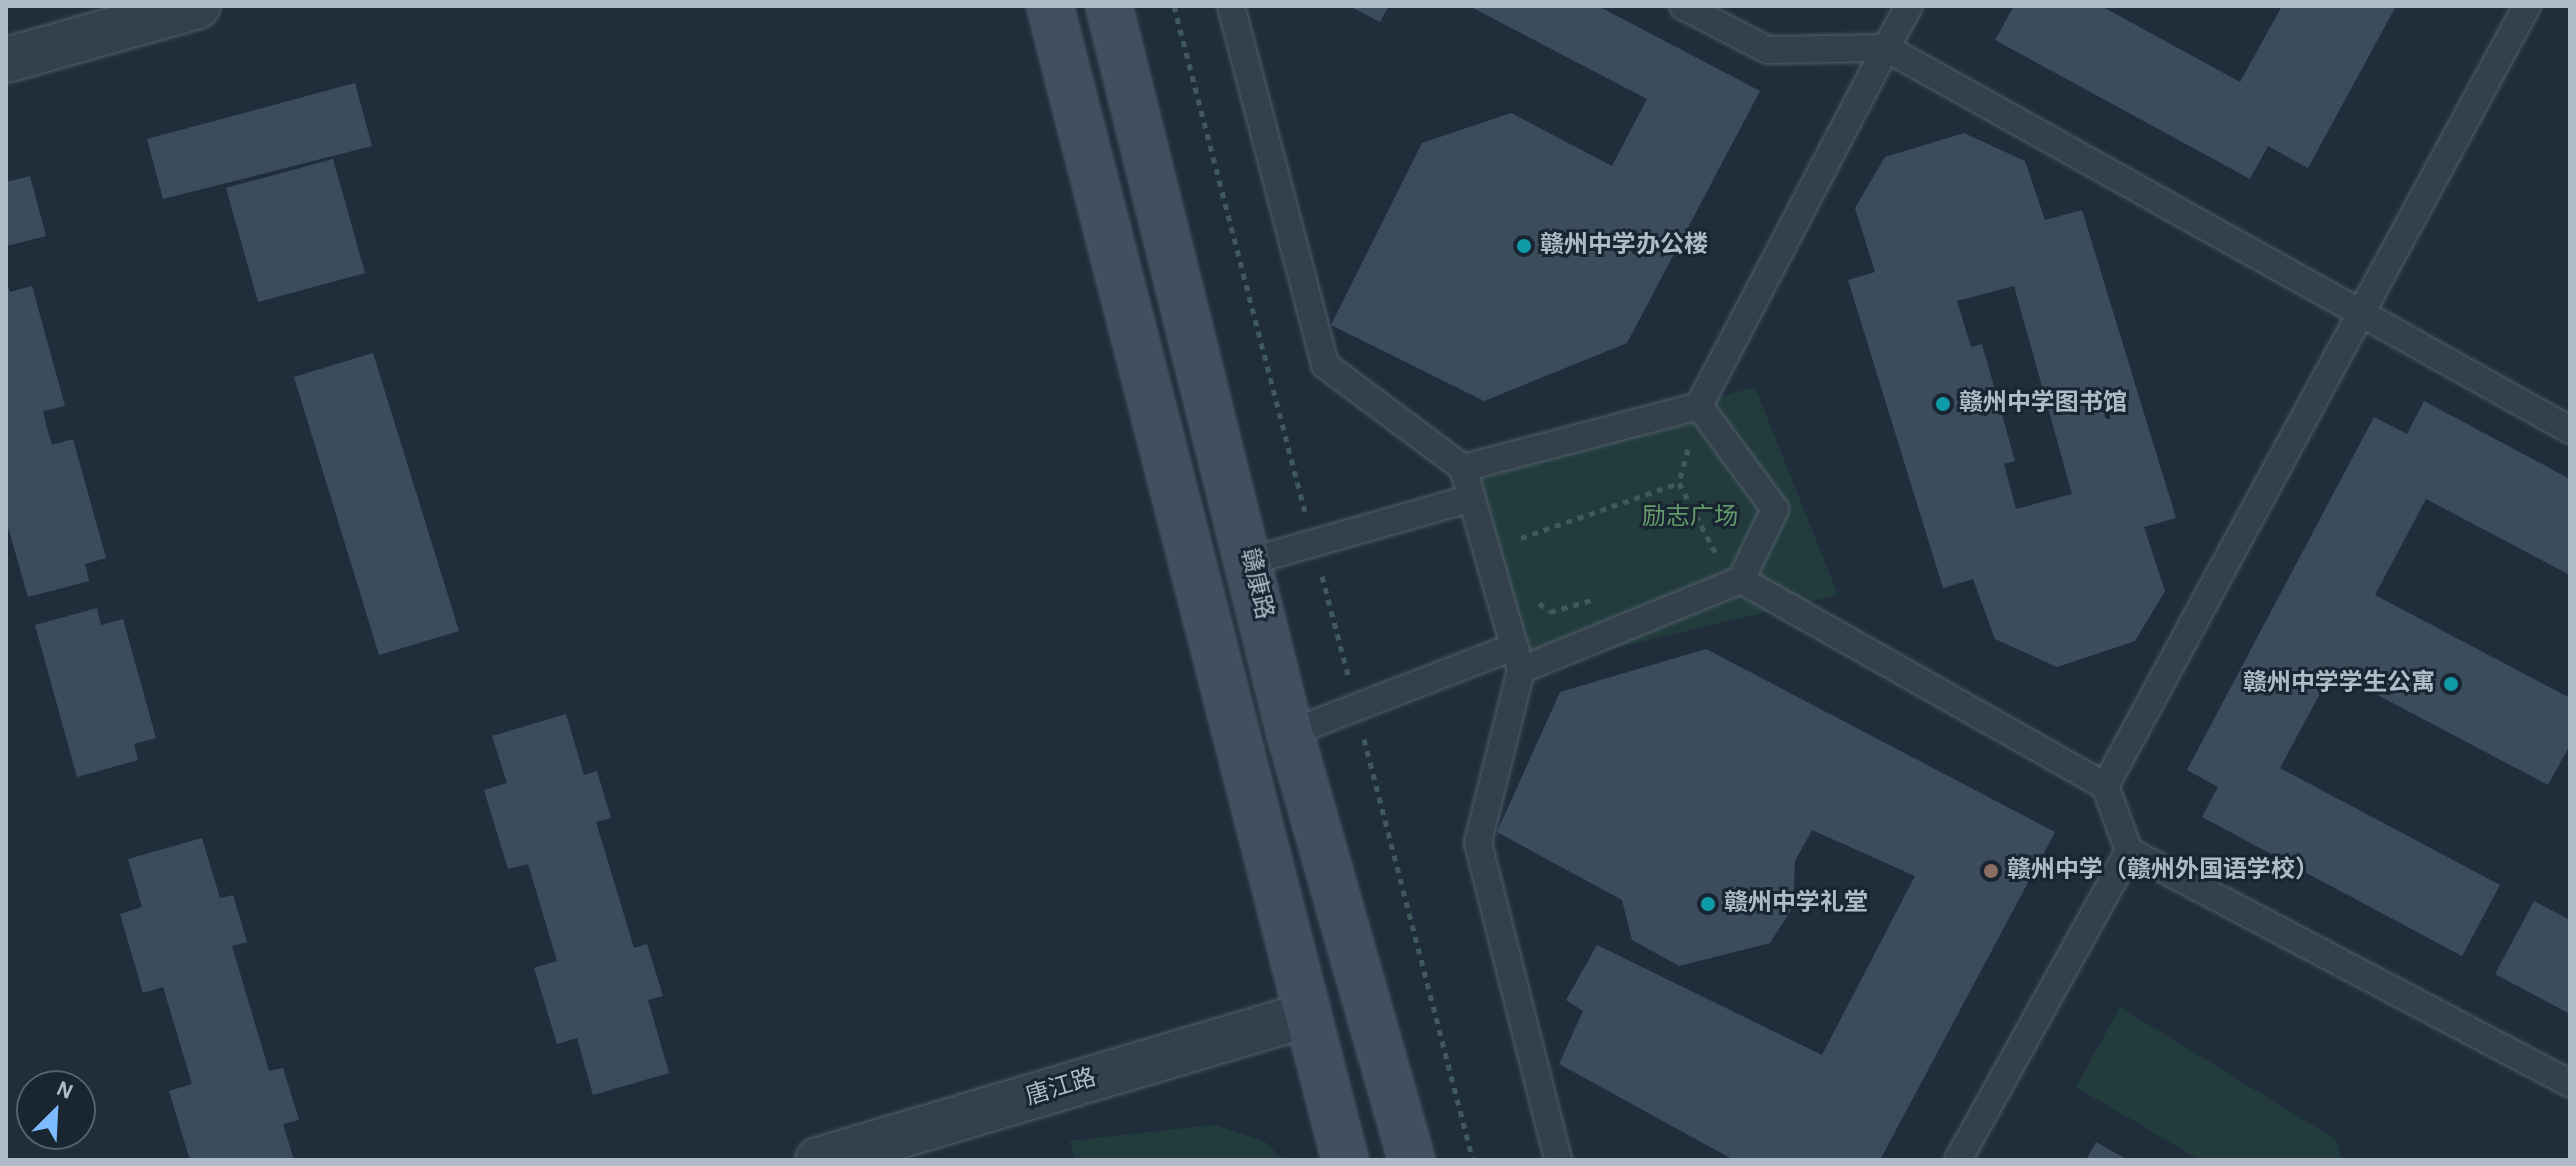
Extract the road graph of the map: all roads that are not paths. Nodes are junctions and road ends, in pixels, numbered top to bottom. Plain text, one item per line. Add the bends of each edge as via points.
1 (198, 6) edge
2 (1050, 6) edge
3 (1109, 6) edge
4 (1231, 6) edge
5 (1683, 6) edge
6 (1909, 6) edge
7 (2527, 6) edge
8 (1886, 48) junction
9 (6, 60) edge
10 (2362, 317) junction
11 (1699, 406) junction
12 (2570, 430) edge
13 (1463, 468) junction
14 (1472, 498) junction
15 (1251, 561) junction
16 (1741, 580) junction
17 (1518, 658) junction
18 (1290, 733) junction
19 (2105, 786) junction
20 (2129, 851) junction
21 (1303, 1016) junction
22 (2570, 1084) edge
23 (818, 1160) edge
24 (1345, 1160) edge
25 (1412, 1160) edge
26 (1558, 1160) edge
27 (1958, 1160) edge

1 - 9 street
2 - 21 main road
3 - 15 main road, 赣康路
4 - 13 lane via 1325,365
5 - 8 lane via 1768,50
6 - 8 lane
7 - 10 lane
8 - 10 lane
8 - 11 lane
10 - 12 lane
10 - 19 lane
11 - 13 lane
11 - 16 lane via 1775,509
13 - 14 lane
14 - 15 lane
14 - 17 lane
15 - 18 main road, 赣康路
16 - 17 lane
16 - 19 lane
17 - 18 lane
17 - 26 lane via 1478,843
18 - 25 main road, 赣康路
19 - 20 lane
20 - 22 lane
20 - 27 lane
21 - 23 street, 唐江路
21 - 24 main road

